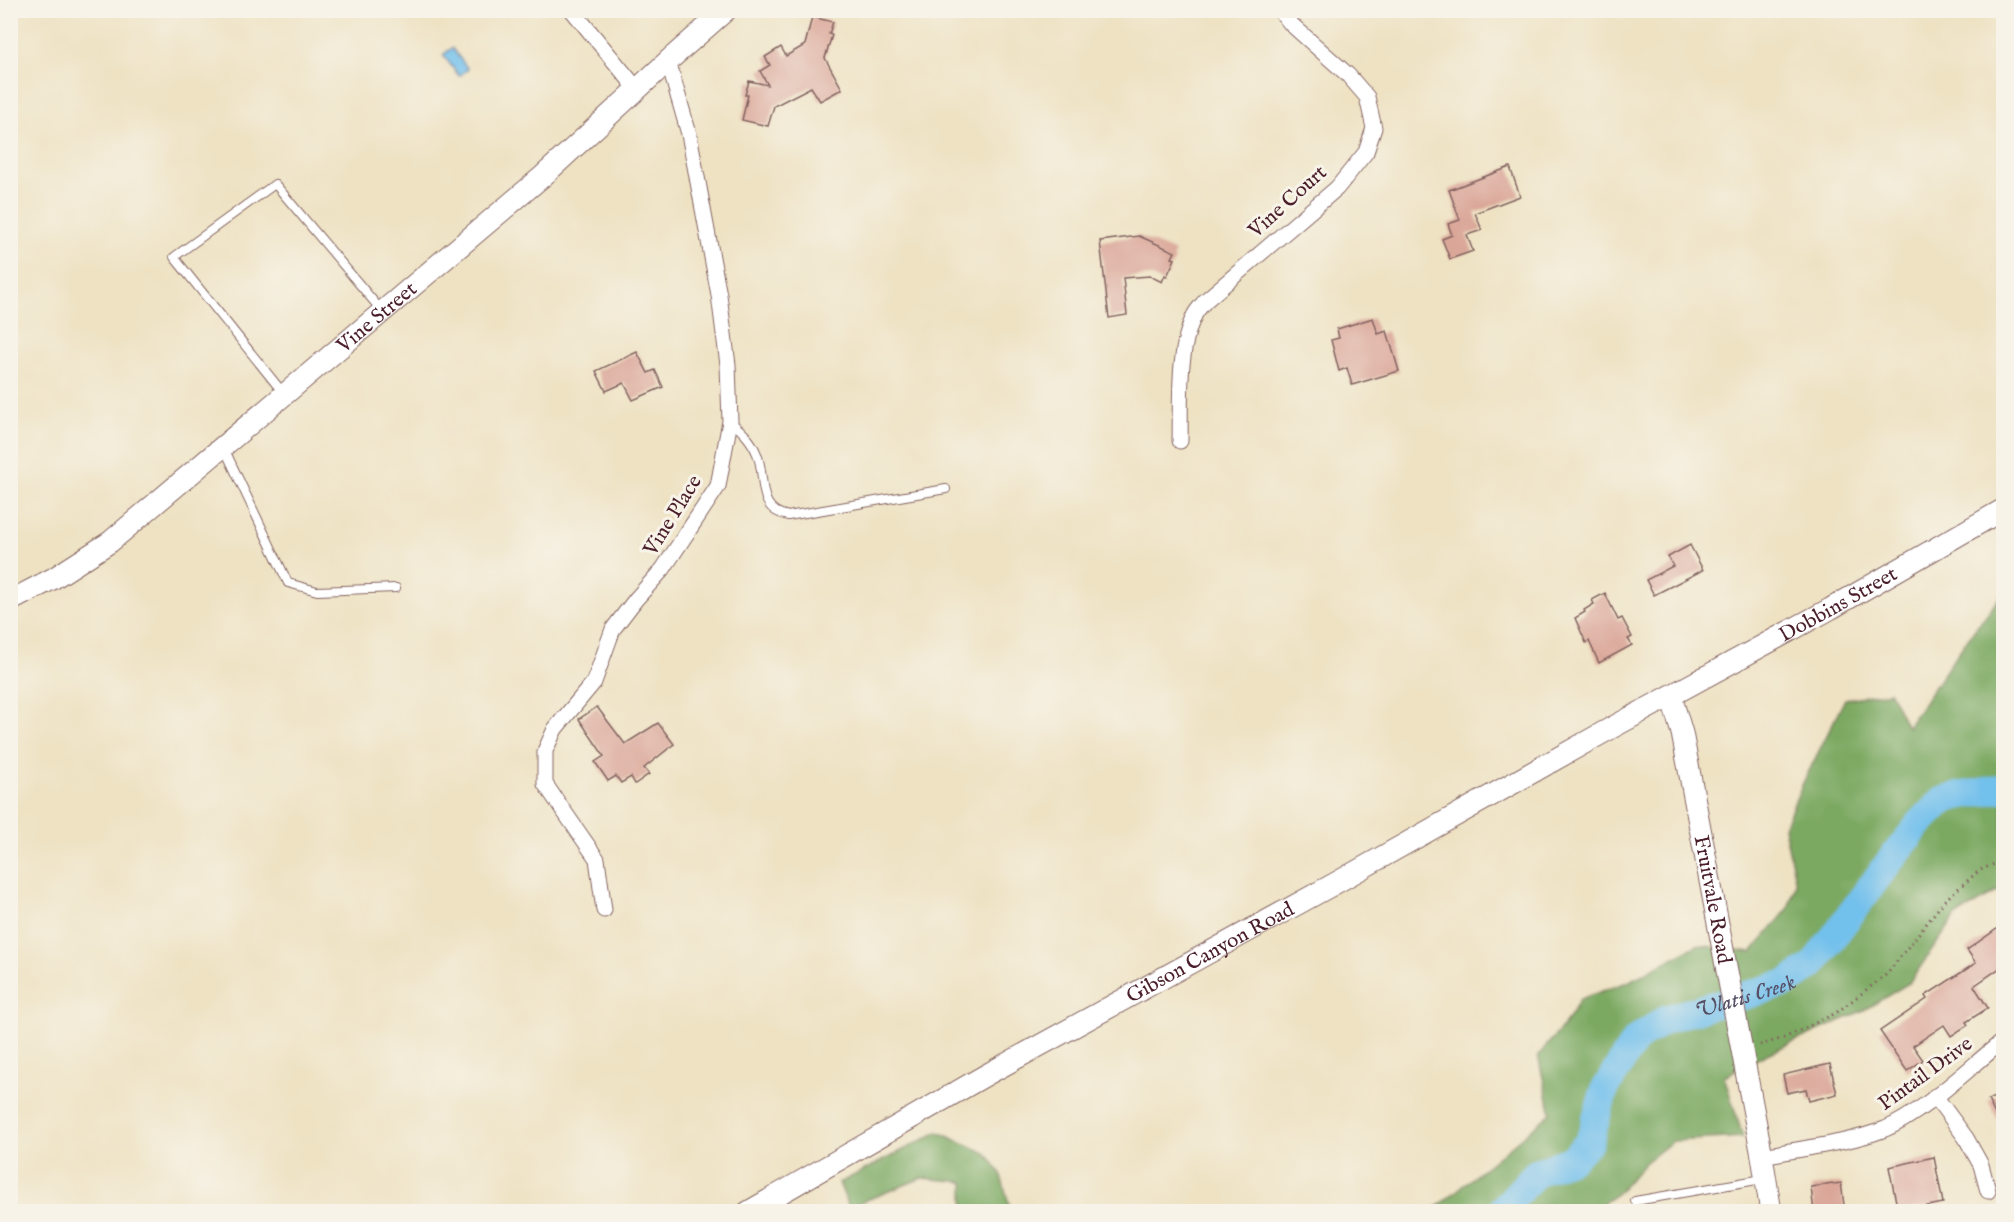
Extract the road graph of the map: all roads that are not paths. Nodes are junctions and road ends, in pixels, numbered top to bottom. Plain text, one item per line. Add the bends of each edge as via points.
1 (572, 10) edge
2 (726, 10) edge
3 (1280, 10) edge
4 (668, 61) junction
5 (637, 89) junction
6 (382, 311) junction
7 (284, 395) junction
8 (730, 421) junction
9 (1180, 441) dead end
10 (224, 447) junction
11 (946, 489) dead end
12 (2004, 509) edge
13 (396, 588) dead end
14 (10, 601) edge
15 (1671, 696) junction
16 (604, 910) dead end
17 (2004, 1040) edge
18 (1935, 1096) junction
19 (1762, 1156) junction
20 (1766, 1179) junction
21 (1988, 1191) dead end
22 (1635, 1201) dead end
23 (748, 1212) edge
24 (1771, 1212) edge

1 - 5 street
2 - 4 street, Vine Street
3 - 9 street, Vine Court via 1367,97 1374,128 1366,152 1337,188 1204,301 1194,316 1182,367
4 - 5 street, Vine Street
4 - 8 street, Vine Place via 689,134 719,295
5 - 6 street, Vine Street via 543,176
6 - 7 street, Vine Street
6 - 7 lane via 275,183 174,257
7 - 10 street, Vine Street
8 - 11 lane via 749,437 757,453 766,500 771,508 788,516
8 - 16 street, Vine Place via 718,486 663,569 613,629 594,682 555,729 545,751 545,784 597,859
10 - 13 lane via 288,583 317,591
10 - 14 street, Vine Street via 110,542
12 - 15 street, Dobbins Street
15 - 19 street, Fruitvale Road via 1682,733
15 - 23 street, Gibson Canyon Road
17 - 18 street, Pintail Drive
18 - 19 street, Pintail Drive via 1887,1128 1854,1139
18 - 21 street via 1966,1138 1981,1165
19 - 20 street, Fruitvale Road
20 - 22 lane
20 - 24 street, Fruitvale Road

